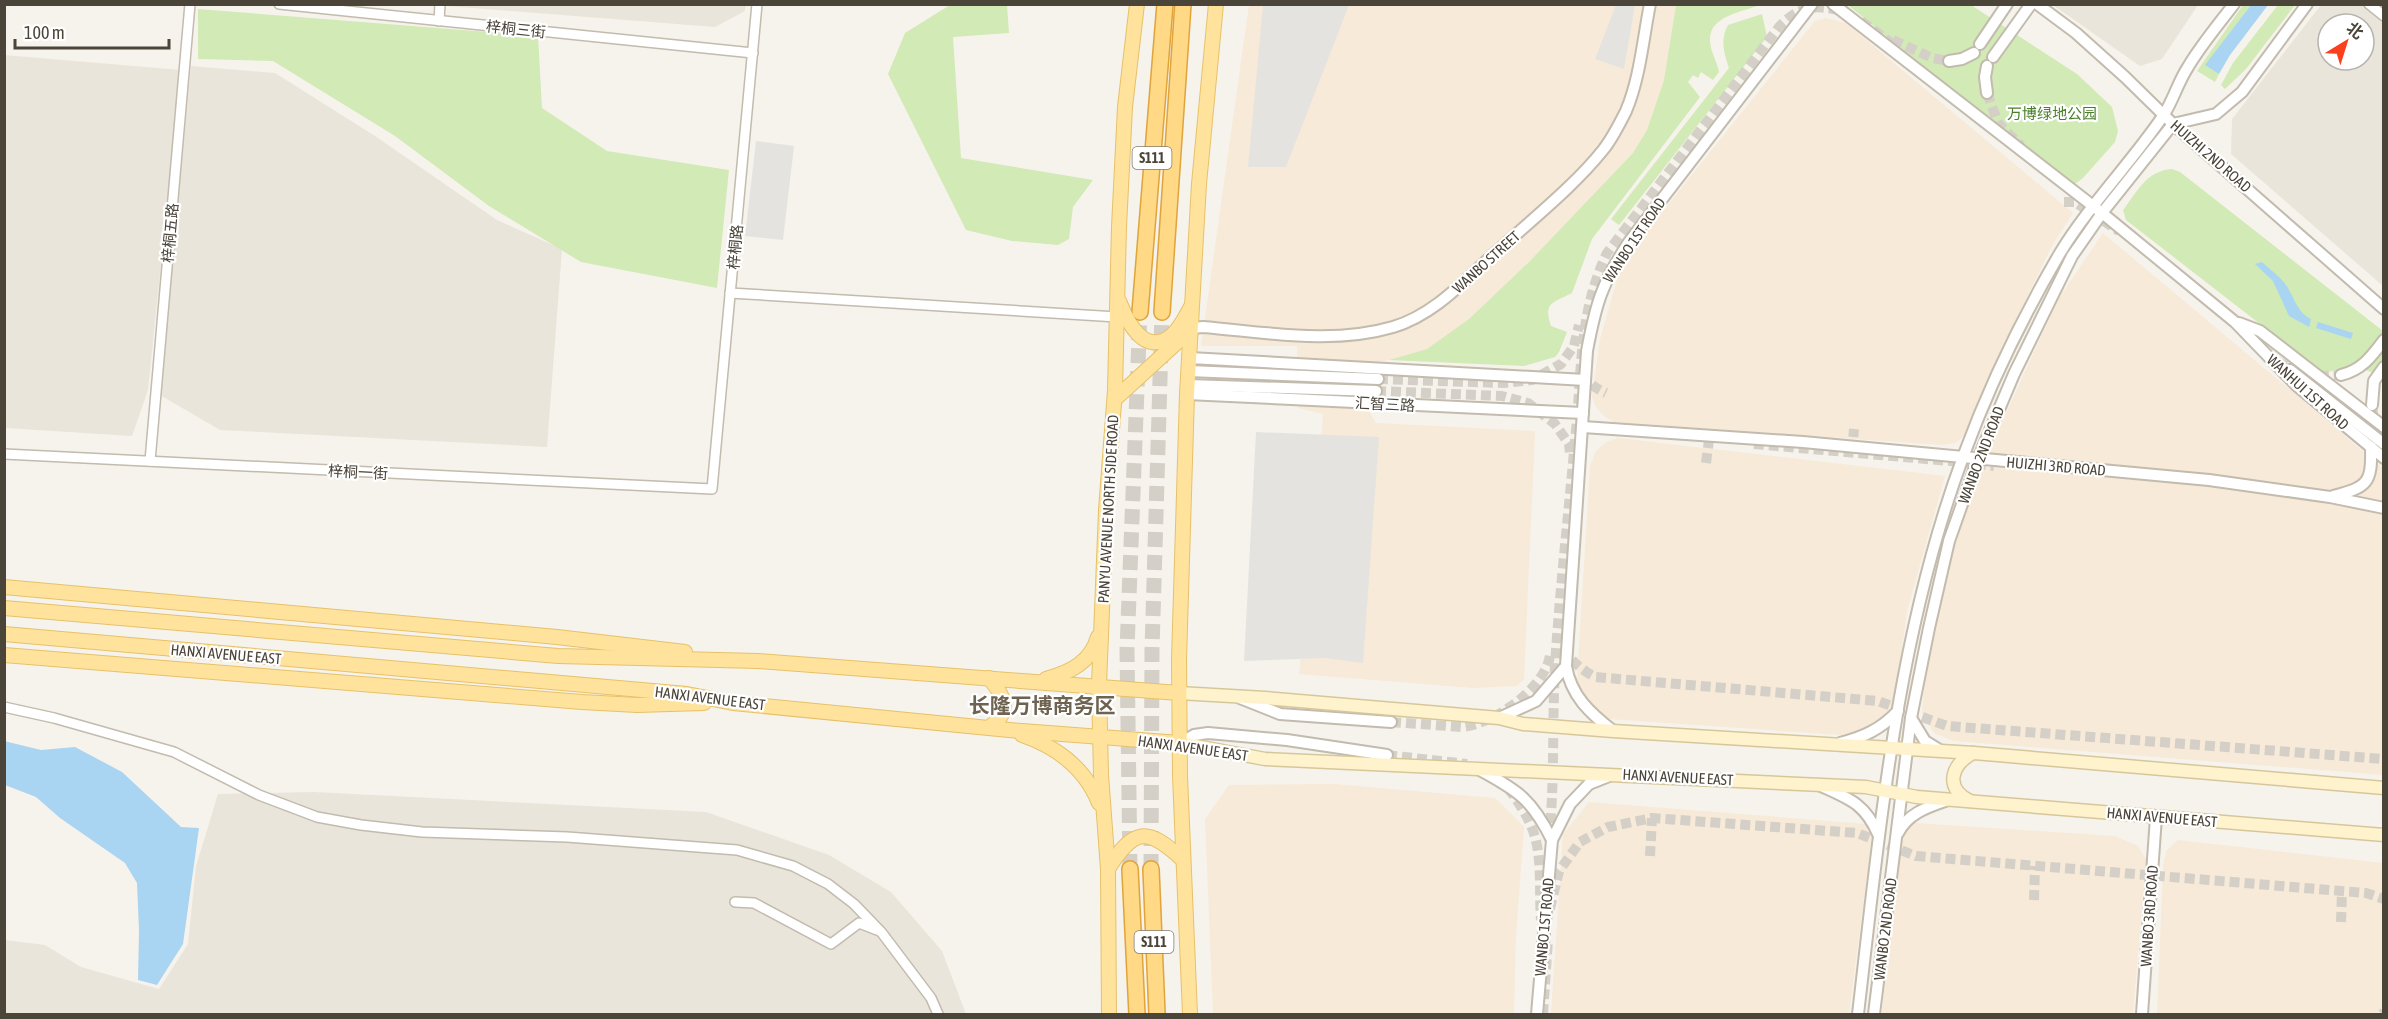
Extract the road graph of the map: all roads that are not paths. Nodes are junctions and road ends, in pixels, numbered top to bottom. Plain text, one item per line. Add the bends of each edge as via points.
1 (190, 4) edge
2 (279, 4) edge
3 (440, 4) edge
4 (757, 4) edge
5 (1137, 4) edge
6 (1165, 4) edge
7 (1182, 4) edge
8 (1216, 4) edge
9 (1650, 4) edge
10 (1812, 4) edge
11 (1833, 4) tunnel mouth
12 (2007, 4) edge
13 (2031, 4) edge
14 (2037, 4) edge
15 (2234, 4) edge
16 (2307, 4) edge
17 (2369, 4) edge
18 (2384, 16) edge
19 (439, 21) junction
20 (753, 53) junction
21 (1948, 60) tunnel mouth
22 (1987, 93) tunnel mouth
23 (2164, 115) junction
24 (2173, 124) junction
25 (2097, 209) junction
26 (730, 293) junction
27 (1118, 296) junction
28 (1193, 303) junction
29 (2384, 309) edge
30 (1140, 312) tunnel mouth
31 (1162, 312) tunnel mouth
32 (1117, 317) junction
33 (2235, 322) junction
34 (1192, 328) junction
35 (2384, 340) edge
36 (2384, 367) edge
37 (2341, 375) tunnel mouth
38 (1188, 377) junction
39 (1378, 379) tunnel mouth
40 (1585, 380) junction
41 (1376, 391) tunnel mouth
42 (1115, 399) junction
43 (2372, 405) tunnel mouth
44 (1583, 413) junction
45 (1583, 427) junction
46 (2384, 427) edge
47 (2384, 444) edge
48 (2371, 447) junction
49 (4, 454) edge
50 (1963, 457) junction
51 (2384, 458) edge
52 (1978, 459) junction
53 (150, 461) junction
54 (712, 489) joint
55 (2330, 497) junction
56 (2384, 508) edge
57 (4, 587) edge
58 (4, 608) edge
59 (1102, 626) junction
60 (4, 634) edge
61 (4, 655) edge
62 (758, 661) junction
63 (1566, 666) junction
64 (989, 678) junction
65 (1037, 681) junction
66 (1099, 685) junction
67 (1179, 693) junction
68 (1238, 696) junction
69 (733, 703) junction
70 (4, 707) edge
71 (1898, 710) junction
72 (1499, 718) junction
73 (1911, 718) junction
74 (1391, 722) tunnel mouth
75 (991, 726) junction
76 (1009, 730) junction
77 (1613, 731) junction
78 (1100, 736) junction
79 (1179, 743) junction
80 (1833, 744) junction
81 (1892, 748) junction
82 (1907, 748) junction
83 (1941, 751) junction
84 (1974, 753) junction
85 (1387, 755) tunnel mouth
86 (1479, 770) junction
87 (1615, 774) junction
88 (1818, 785) junction
89 (2384, 788) edge
90 (1885, 791) junction
91 (1901, 794) junction
92 (1948, 800) junction
93 (1970, 801) junction
94 (2156, 817) junction
95 (1104, 818) junction
96 (2384, 835) edge
97 (1879, 836) junction
98 (1895, 839) junction
99 (1552, 840) junction
100 (1183, 860) junction
101 (1108, 869) junction
102 (1130, 869) tunnel mouth
103 (1150, 869) tunnel mouth
104 (735, 902) dead end
105 (882, 933) junction
106 (938, 1014) edge
107 (1109, 1014) edge
108 (1137, 1014) edge
109 (1157, 1014) edge
110 (1190, 1014) edge
111 (1537, 1014) edge
112 (1858, 1014) edge
113 (1874, 1014) edge
114 (2142, 1014) edge

1 - 53 street, 梓桐五路
2 - 19 street, 梓桐三街
3 - 19 street
4 - 20 street, 梓桐路
5 - 27 main road, PANYU AVENUE NORTH SIDE ROAD via 1125,107
6 - 30 highway, S111
7 - 31 highway, S111
8 - 28 main road via 1199,184
9 - 34 street, WANBO STREET via 1626,110 1604,149 1539,214 1428,311 1395,327 1355,334
10 - 40 street, WANBO 1ST ROAD via 1611,268 1595,309
11 - 25 street, WANHUI 1ST ROAD
12 - 21 street via 1977,49 1962,59
13 - 22 street via 1990,62 1985,77
14 - 23 street, HUIZHI 2ND ROAD via 2076,33
15 - 23 street, WANBO 2ND ROAD via 2187,68
16 - 24 street via 2232,102 2216,114
17 - 18 street
19 - 20 street, 梓桐三街
20 - 26 street, 梓桐路
23 - 24 street, HUIZHI 2ND ROAD
23 - 25 street, WANBO 2ND ROAD
24 - 25 street, WANBO 2ND ROAD
24 - 29 street, HUIZHI 2ND ROAD
25 - 33 street, WANHUI 1ST ROAD
25 - 50 street, WANBO 2ND ROAD via 2062,250 2041,286 2001,365
25 - 52 street, WANBO 2ND ROAD via 2014,374
26 - 32 street
26 - 54 street, 梓桐路
27 - 28 main road via 1137,334 1156,342 1170,337
27 - 32 main road, PANYU AVENUE NORTH SIDE ROAD
28 - 34 main road
32 - 42 main road, PANYU AVENUE NORTH SIDE ROAD
33 - 46 street, WANHUI 1ST ROAD via 2260,331
33 - 47 street
33 - 48 street, WANHUI 1ST ROAD via 2296,385
34 - 38 main road
34 - 42 main road
35 - 37 street via 2359,368
36 - 43 street via 2374,381
38 - 39 street
38 - 40 street
38 - 41 street
38 - 44 street, 汇智三路
38 - 67 main road
40 - 44 street, WANBO 1ST ROAD
42 - 59 main road, PANYU AVENUE NORTH SIDE ROAD
44 - 45 street, WANBO 1ST ROAD
45 - 50 street, HUIZHI 3RD ROAD
45 - 63 street, WANBO 1ST ROAD
48 - 51 street, WANHUI 1ST ROAD
48 - 55 street via 2372,471 2364,483 2355,491
49 - 53 street, 梓桐一街
50 - 52 street, HUIZHI 3RD ROAD
50 - 71 street, WANBO 2ND ROAD via 1937,539
52 - 55 street, HUIZHI 3RD ROAD via 2208,480
52 - 73 street, WANBO 2ND ROAD via 1949,541
53 - 54 street, 梓桐一街
55 - 56 street, HUIZHI 3RD ROAD
57 - 62 main road via 557,637
58 - 62 main road, HANXI AVENUE EAST via 558,656
59 - 65 main road via 1090,656 1081,664
59 - 66 main road, PANYU AVENUE NORTH SIDE ROAD
60 - 69 main road, HANXI AVENUE EAST via 687,694
61 - 69 main road via 593,703
62 - 64 main road, HANXI AVENUE EAST
63 - 72 street via 1536,702
63 - 77 street via 1576,694 1590,713
64 - 65 main road, HANXI AVENUE EAST
64 - 75 main road via 1000,691 1003,711 1001,719
65 - 66 main road, HANXI AVENUE EAST
66 - 67 main road, HANXI AVENUE EAST
66 - 78 main road, PANYU AVENUE NORTH SIDE ROAD
67 - 68 main road, HANXI AVENUE EAST
67 - 79 main road
68 - 72 main road, HANXI AVENUE EAST
68 - 74 street via 1280,714
69 - 75 main road, HANXI AVENUE EAST
70 - 105 street via 174,752 259,795 317,817 422,832 567,837 738,850 793,866 828,884
71 - 80 street via 1870,734
71 - 81 street, WANBO 2ND ROAD
72 - 77 main road, HANXI AVENUE EAST via 1523,724
73 - 82 street, WANBO 2ND ROAD
73 - 83 street via 1925,741
75 - 76 main road, HANXI AVENUE EAST
76 - 78 main road, HANXI AVENUE EAST
76 - 95 main road via 1035,739 1076,765 1091,784
77 - 80 main road, HANXI AVENUE EAST
78 - 79 main road, HANXI AVENUE EAST
78 - 95 main road, PANYU AVENUE NORTH SIDE ROAD
79 - 85 street via 1208,733
79 - 86 main road, HANXI AVENUE EAST via 1265,759
79 - 100 main road
80 - 81 main road, HANXI AVENUE EAST
81 - 82 main road, HANXI AVENUE EAST
81 - 90 street, WANBO 2ND ROAD
82 - 83 main road, HANXI AVENUE EAST
82 - 91 street, WANBO 2ND ROAD
83 - 84 main road, HANXI AVENUE EAST
84 - 89 main road, HANXI AVENUE EAST
84 - 93 main road via 1959,763 1953,777 1959,793
86 - 87 main road, HANXI AVENUE EAST
86 - 99 street via 1516,789 1540,815
87 - 88 main road, HANXI AVENUE EAST
87 - 99 street via 1589,784 1570,804
88 - 90 main road, HANXI AVENUE EAST
88 - 97 street via 1867,812
90 - 91 main road, HANXI AVENUE EAST
90 - 97 street, WANBO 2ND ROAD
91 - 92 main road, HANXI AVENUE EAST
91 - 98 street, WANBO 2ND ROAD
92 - 93 main road, HANXI AVENUE EAST
92 - 98 street via 1912,816 1902,824
93 - 94 main road, HANXI AVENUE EAST
94 - 96 main road, HANXI AVENUE EAST
94 - 114 street, WANBO 3RD ROAD
95 - 101 main road, PANYU AVENUE NORTH SIDE ROAD
97 - 112 street, WANBO 2ND ROAD
98 - 113 street, WANBO 2ND ROAD
99 - 111 street, WANBO 1ST ROAD
100 - 101 main road via 1165,843 1147,836 1132,838
100 - 110 main road
101 - 107 main road, PANYU AVENUE NORTH SIDE ROAD
102 - 108 highway, S111
103 - 109 highway, S111
104 - 105 street via 754,903 831,944 859,923
105 - 106 street via 931,998

